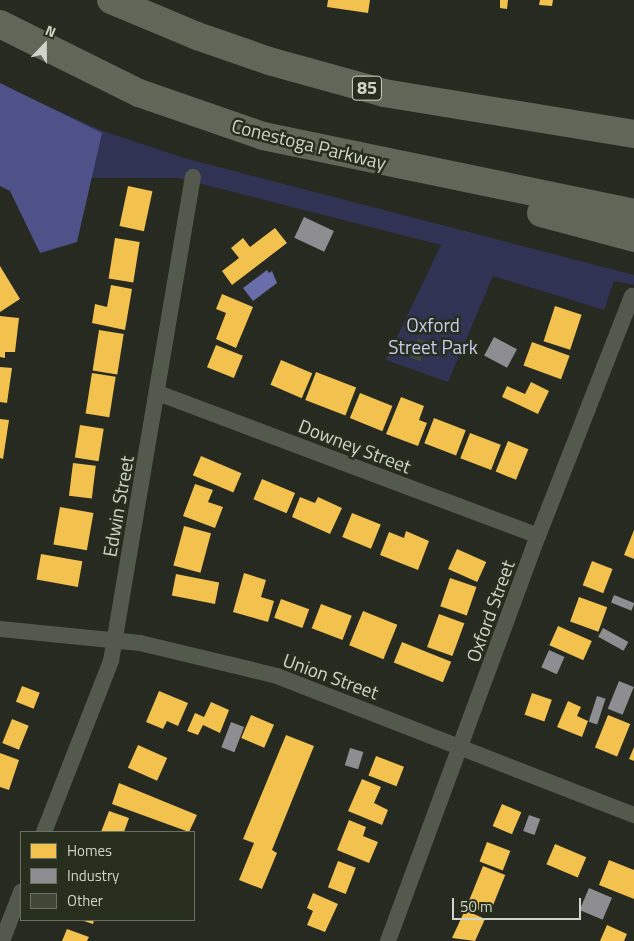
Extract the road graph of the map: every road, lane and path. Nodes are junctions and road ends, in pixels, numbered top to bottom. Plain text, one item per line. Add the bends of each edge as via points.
1 (111, 0) edge
2 (4, 27) edge
3 (634, 134) edge
4 (402, 167) junction
5 (193, 176) dead end
6 (634, 213) edge
7 (634, 238) edge
8 (632, 296) dead end
9 (158, 393) junction
10 (538, 536) junction
11 (0, 629) edge
12 (115, 639) junction
13 (462, 747) junction
14 (634, 815) edge
15 (44, 831) edge
16 (20, 895) edge
17 (2, 941) edge
18 (388, 941) edge

1 - 3 highway, 85 via 268,61 384,92
2 - 4 highway, Conestoga Parkway via 139,93 263,136
4 - 6 highway, Conestoga Parkway
4 - 7 highway via 476,195
5 - 9 street, Edwin Street
8 - 10 street, Oxford Street
9 - 10 street, Downey Street
9 - 12 street, Edwin Street
10 - 13 street, Oxford Street
11 - 12 street, Union Street
12 - 13 street, Union Street via 203,656 277,676
12 - 15 street, Edwin Street via 111,661
13 - 14 street, Union Street
13 - 18 street, Oxford Street
16 - 17 street

